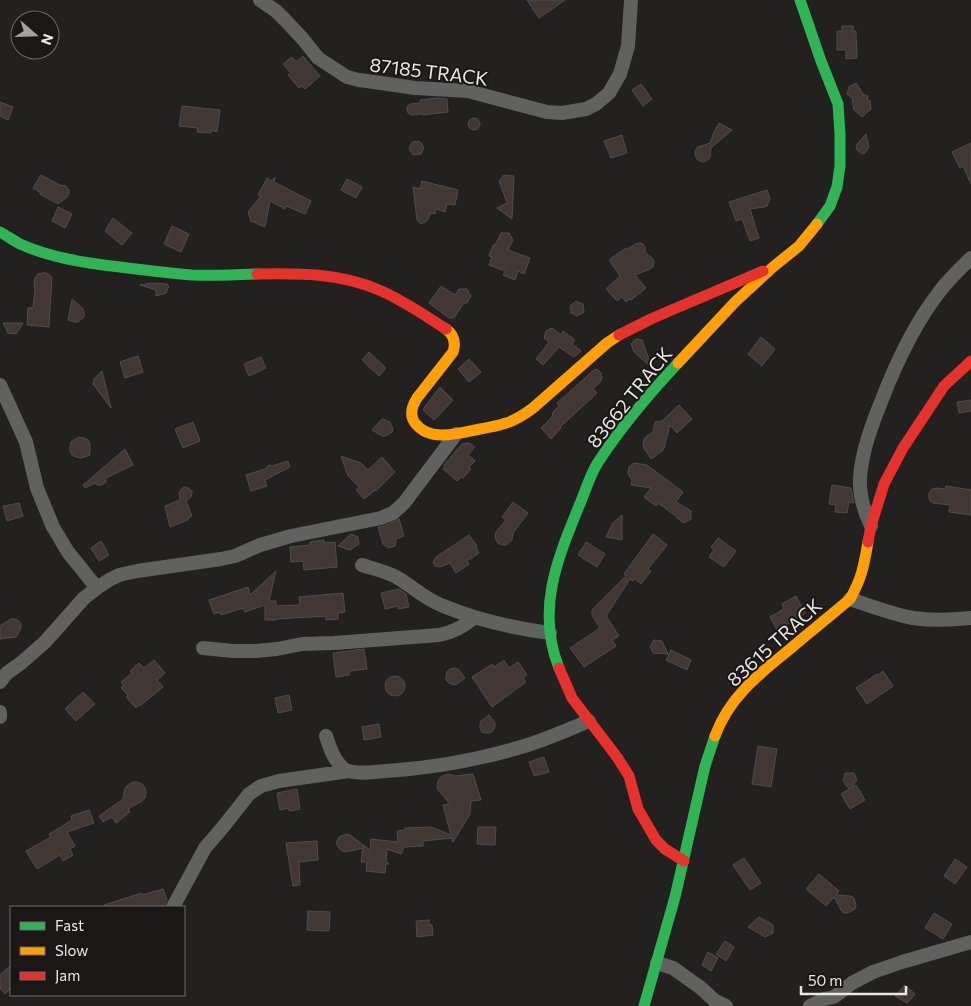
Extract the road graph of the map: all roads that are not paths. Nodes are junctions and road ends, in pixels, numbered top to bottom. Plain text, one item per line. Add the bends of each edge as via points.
1 (260, 0) edge
2 (631, 0) edge
3 (800, 0) edge
4 (0, 232) edge
5 (971, 258) edge
6 (773, 267) junction
7 (971, 361) edge
8 (0, 385) edge
9 (456, 434) junction
10 (871, 526) junction
11 (362, 565) dead end
12 (97, 588) junction
13 (850, 599) junction
14 (474, 618) junction
15 (971, 618) edge
16 (550, 633) junction
17 (203, 648) dead end
18 (0, 682) edge
19 (0, 712) edge
20 (0, 717) edge
21 (589, 721) junction
22 (326, 736) dead end
23 (349, 771) junction
24 (684, 861) junction
25 (175, 906) edge
26 (971, 942) edge
27 (657, 963) junction
28 (644, 1006) edge
29 (726, 1006) edge
30 (810, 1006) edge

1 - 2 street, 87185 TRACK via 286,21 318,58 347,77 415,88 468,91 562,113 586,109 609,93 620,74 628,46
3 - 6 street, 83662 TRACK via 838,104 840,166 830,206 798,246
4 - 9 street via 21,245 50,255 123,268 175,274 328,276 385,292 454,337 455,348 417,398 412,417 424,431 436,435
5 - 10 street via 940,291 911,336 868,434 860,480 862,504
6 - 9 street via 620,334 521,416 506,423
6 - 16 street, 83662 TRACK via 735,302 657,385 596,466 563,545 553,579 549,602
7 - 10 street, 83615 TRACK via 944,386 903,448 884,484
8 - 12 street via 26,442 37,488 53,527
9 - 12 street via 393,513 291,536 235,556 119,575
10 - 13 street, 83615 TRACK via 863,572
11 - 14 street via 396,577 429,600
12 - 18 street via 45,642 6,673
13 - 15 street via 912,618
13 - 24 street, 83615 TRACK via 747,685 731,705 716,733 705,766
14 - 16 street
14 - 17 street via 451,633 439,635 302,644 256,651
16 - 21 street, 83662 TRACK via 558,665 572,698
19 - 20 street
21 - 23 street via 522,747 451,764 370,773
21 - 24 street, 83662 TRACK via 629,776 638,809 656,840
22 - 23 street via 332,754
23 - 25 street via 279,781 261,786 249,794 204,848
24 - 27 street, 83615 TRACK
26 - 30 street via 873,972 834,997
27 - 28 street, 83615 TRACK
27 - 29 street via 673,968

